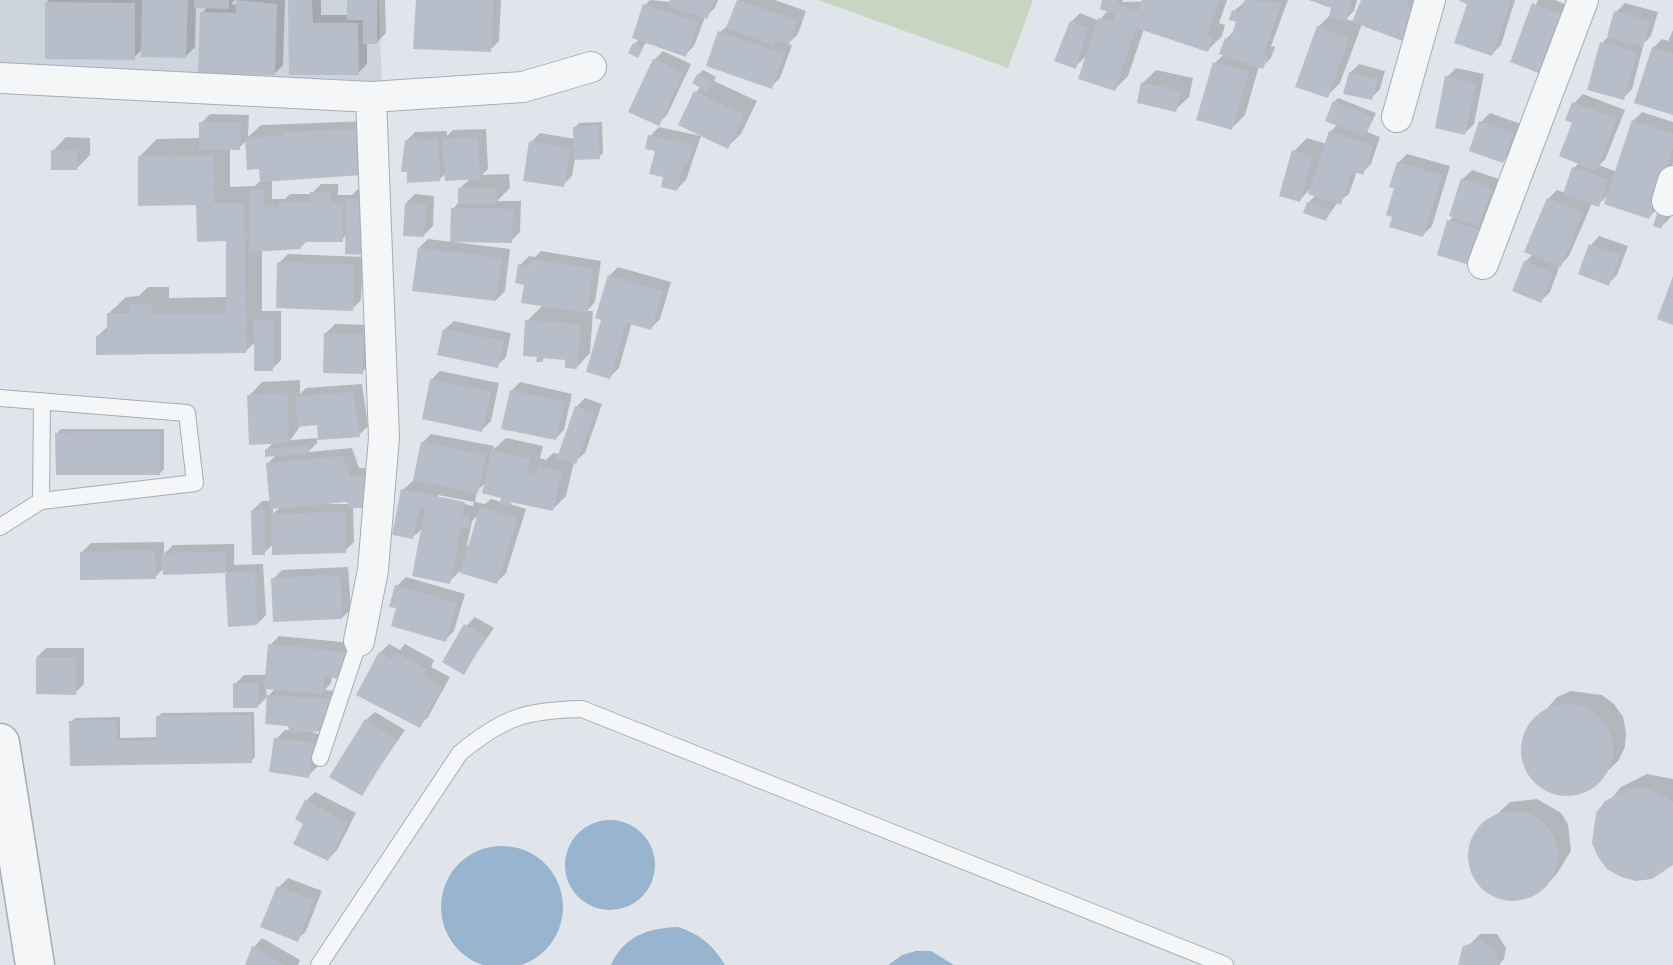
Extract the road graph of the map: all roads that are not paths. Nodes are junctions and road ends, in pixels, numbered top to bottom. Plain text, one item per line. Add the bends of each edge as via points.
1 (1430, 0) edge
2 (1583, 0) edge
3 (591, 68) dead end
4 (0, 78) edge
5 (371, 97) junction
6 (1397, 117) dead end
7 (1483, 264) dead end
8 (0, 398) edge
9 (42, 401) junction
10 (41, 501) junction
11 (0, 527) edge
12 (359, 641) joint
13 (0, 743) edge
14 (320, 758) dead end
15 (35, 965) edge
16 (319, 965) edge
17 (1225, 965) edge

1 - 6 street
2 - 7 street
3 - 5 street via 523,87
4 - 5 street
5 - 12 street via 384,438 373,570
8 - 9 lane
9 - 10 lane
9 - 10 lane via 187,413 195,483
10 - 11 lane
12 - 14 lane
13 - 15 street
16 - 17 lane via 460,752 492,726 539,709 582,709

